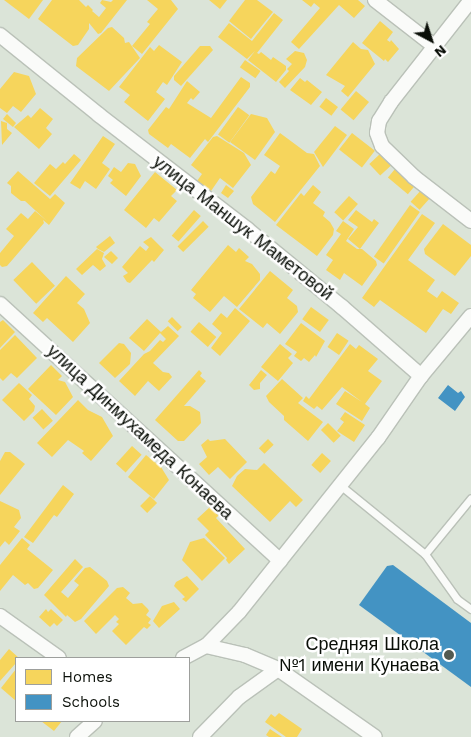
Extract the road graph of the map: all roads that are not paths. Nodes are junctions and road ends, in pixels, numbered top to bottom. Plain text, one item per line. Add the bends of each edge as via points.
1 (375, 0) edge
2 (471, 0) edge
3 (0, 35) edge
4 (434, 46) junction
5 (471, 221) edge
6 (0, 304) edge
7 (471, 316) edge
8 (421, 376) junction
9 (340, 485) junction
10 (471, 498) edge
11 (425, 554) junction
12 (280, 561) junction
13 (471, 609) edge
14 (0, 616) edge
15 (206, 646) junction
16 (58, 657) edge
17 (186, 657) edge
18 (278, 670) junction
19 (94, 722) edge
20 (77, 737) edge
21 (200, 737) edge
22 (375, 737) edge

1 - 4 street
2 - 4 street
3 - 8 street, улица Маншук Маметовой via 247,229
4 - 5 street via 387,108 379,121 377,133 382,146 414,177
6 - 12 street, улица Динмухамеда Конаева
7 - 8 street
8 - 9 street
9 - 11 lane
9 - 12 street
10 - 11 lane
11 - 13 lane via 457,599
12 - 15 street via 239,612
14 - 16 street
15 - 17 street
15 - 18 street via 245,655
18 - 21 street via 238,697
18 - 22 street
19 - 20 street

